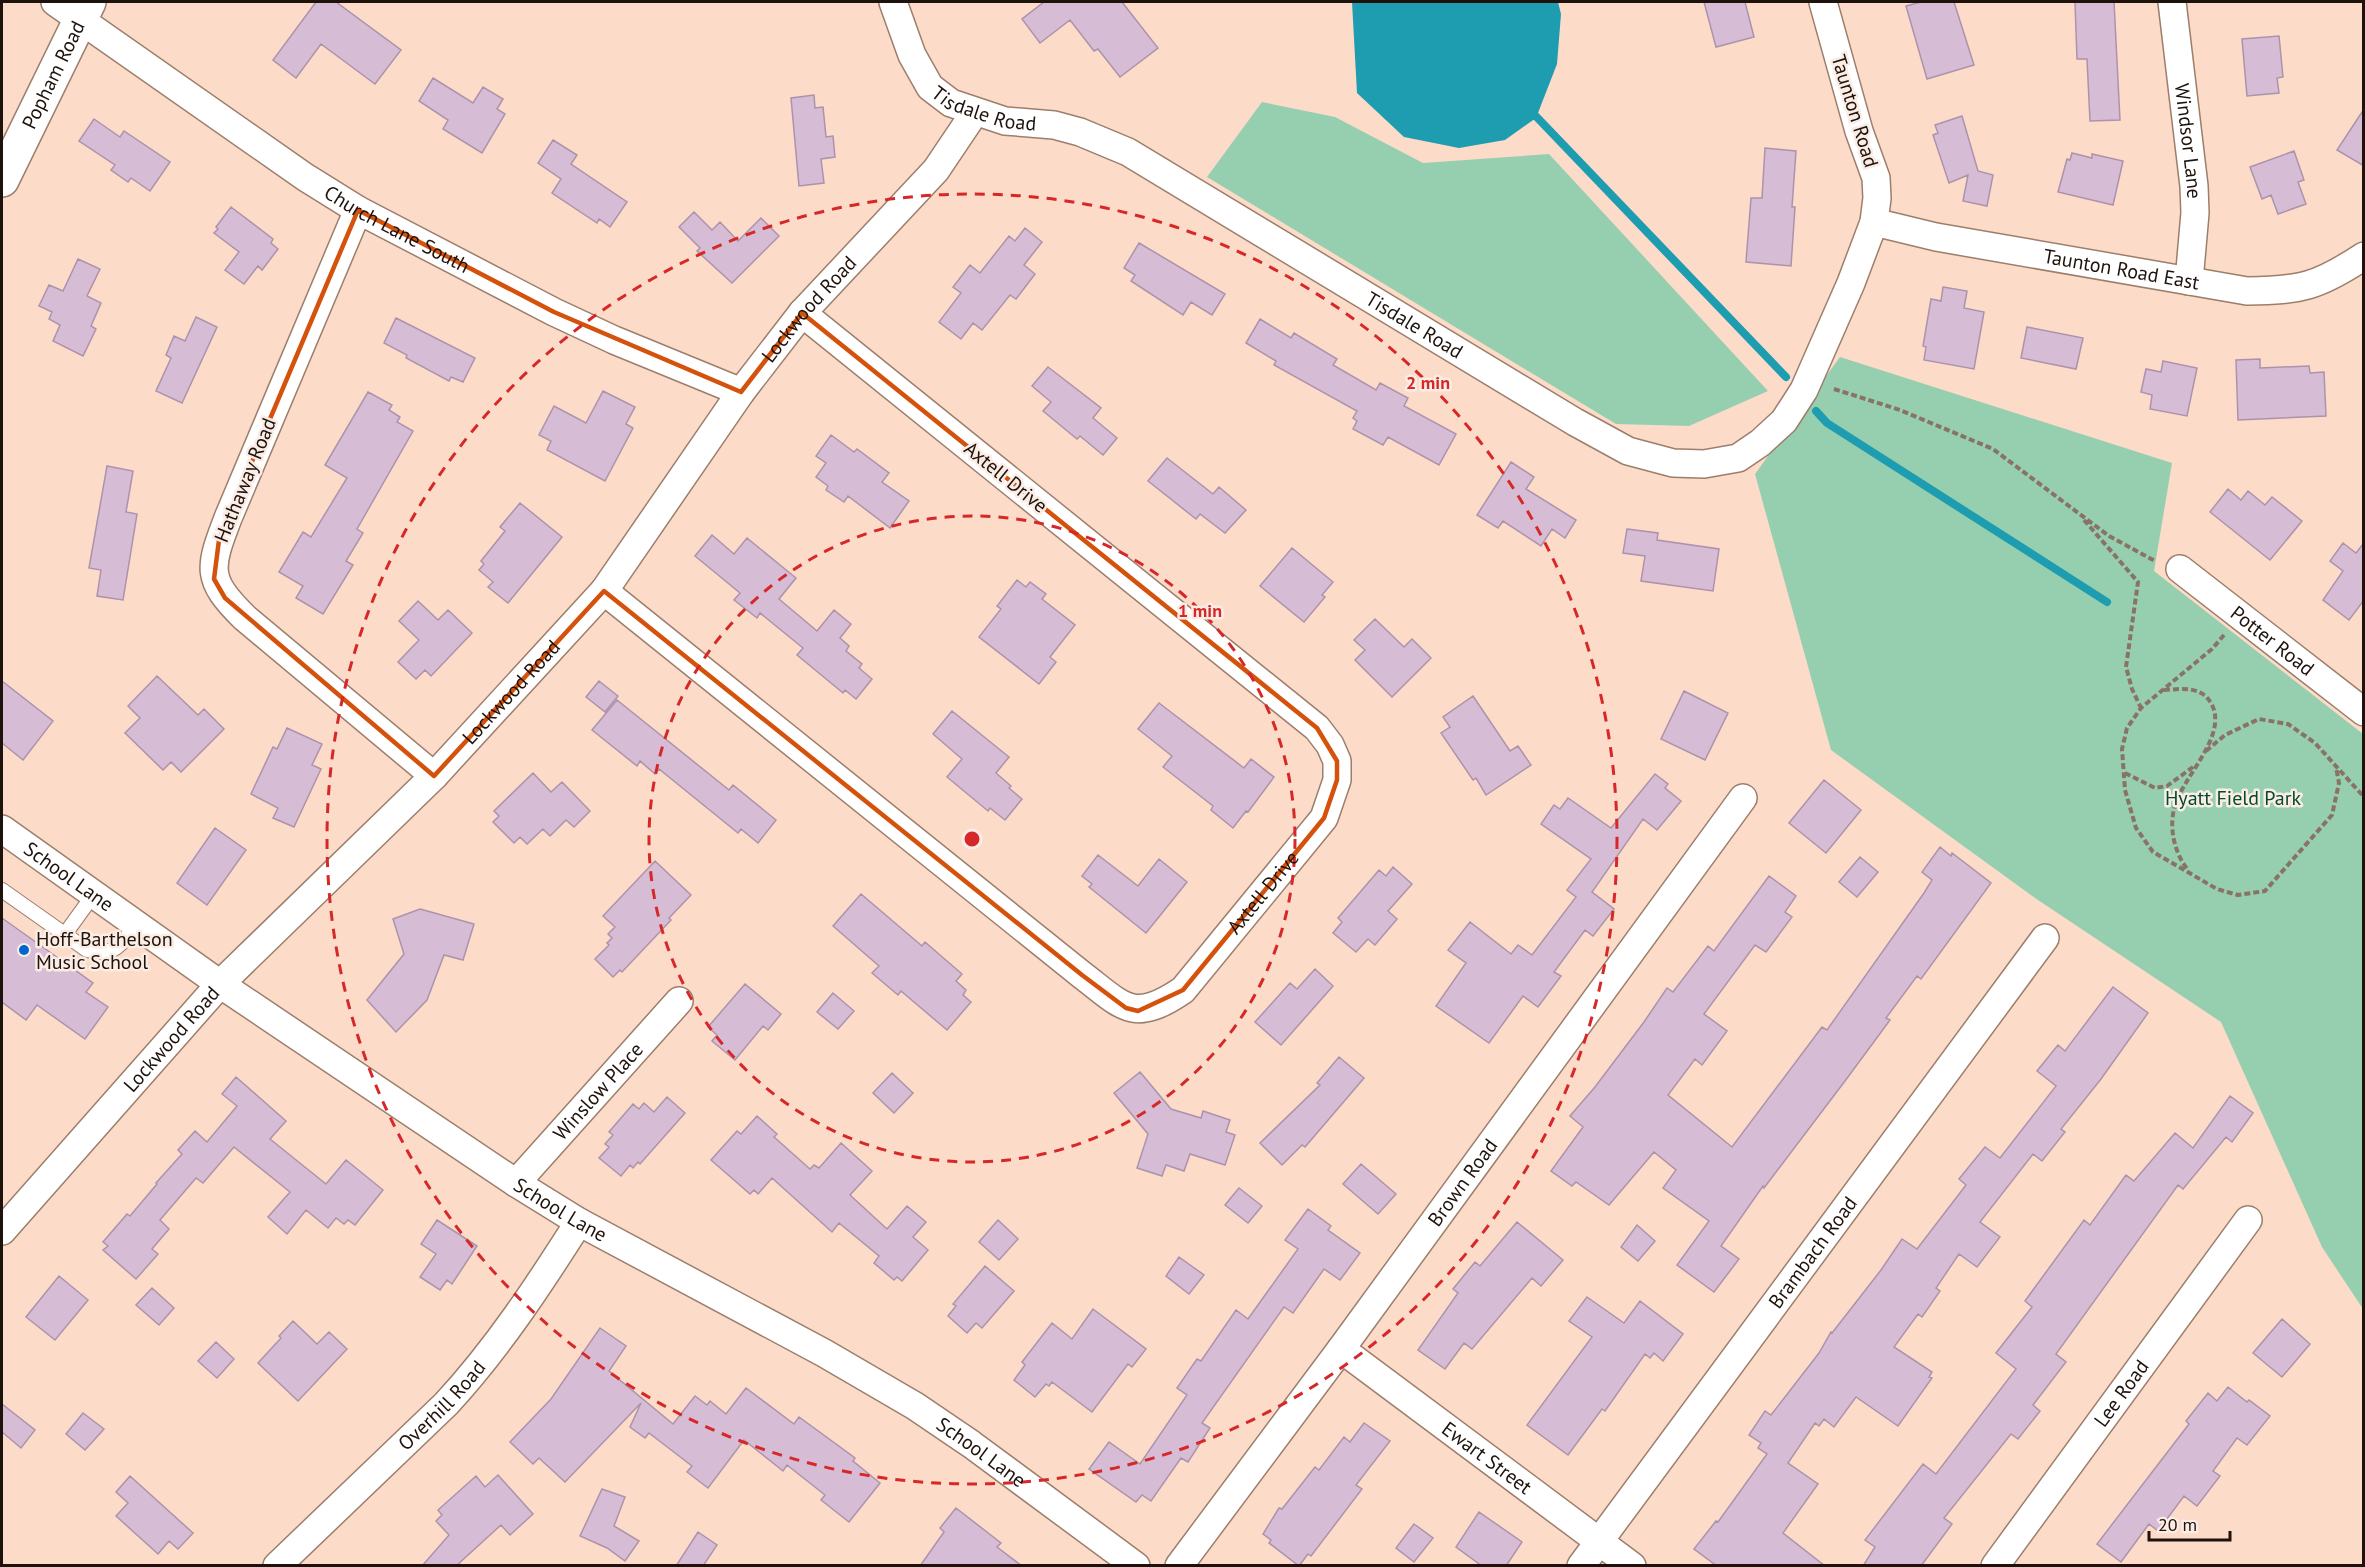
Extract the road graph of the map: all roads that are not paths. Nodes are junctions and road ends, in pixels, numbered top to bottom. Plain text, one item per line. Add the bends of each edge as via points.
1 (893, 2) edge
2 (1823, 2) edge
3 (2172, 2) edge
4 (75, 8) edge
5 (975, 112) junction
6 (2, 180) edge
7 (358, 210) junction
8 (1874, 222) junction
9 (2364, 256) edge
10 (2189, 281) junction
11 (802, 313) junction
12 (741, 392) junction
13 (2180, 569) road end
14 (604, 591) junction
15 (2364, 712) edge
16 (434, 776) junction
17 (1743, 798) dead end
18 (2, 829) edge
19 (2, 890) edge
20 (94, 894) junction
21 (137, 925) junction
22 (65, 934) junction
23 (2045, 938) dead end
24 (220, 984) junction
25 (680, 1001) dead end
26 (516, 1183) junction
27 (2248, 1220) dead end
28 (579, 1222) junction
29 (2, 1231) edge
30 (1341, 1349) junction
31 (1600, 1541) junction
32 (277, 1566) edge
33 (1136, 1566) edge
34 (1179, 1566) edge
35 (1581, 1566) edge
36 (1632, 1566) edge
37 (1995, 1566) edge

1 - 5 street, Tisdale Road via 912,55 930,87 951,104
2 - 8 street, Taunton Road via 1876,178
3 - 10 street, Windsor Lane via 2196,213
4 - 6 main road, Popham Road
4 - 7 street, Church Lane South via 305,177
5 - 8 street, Tisdale Road via 1005,121 1053,125 1080,132 1128,153 1575,422 1628,451 1673,463 1704,464 1738,458 1784,421 1808,381
5 - 11 street, Lockwood Road via 936,170
7 - 12 street, Church Lane South via 554,312
7 - 16 street, Hathaway Road via 228,518 214,564 214,579 225,598 245,618
8 - 10 street, Taunton Road East via 1936,237
9 - 10 street, Taunton Road East via 2310,286 2288,290 2247,291
11 - 12 street, Lockwood Road
11 - 14 street, Axtell Drive via 1317,728 1337,761 1337,780 1324,818 1183,990 1150,1008 1126,1008
12 - 14 street, Lockwood Road
13 - 15 street, Potter Road
14 - 16 street, Lockwood Road
16 - 24 street, Lockwood Road
17 - 30 street, Brown Road
18 - 20 street, School Lane
19 - 22 lane
20 - 21 street, School Lane
20 - 22 lane
21 - 22 lane via 115,949 103,954 87,950
21 - 24 street, School Lane
23 - 31 street, Brambach Road
24 - 26 street, School Lane
24 - 29 street, Lockwood Road
25 - 26 street, Winslow Place
26 - 28 street, School Lane
27 - 37 street, Lee Road
28 - 32 street, Overhill Road via 473,1375
28 - 33 street, School Lane via 915,1406
30 - 31 street, Ewart Street
30 - 34 street, Brown Road
31 - 35 street, Brambach Road
31 - 36 street, Ewart Street

